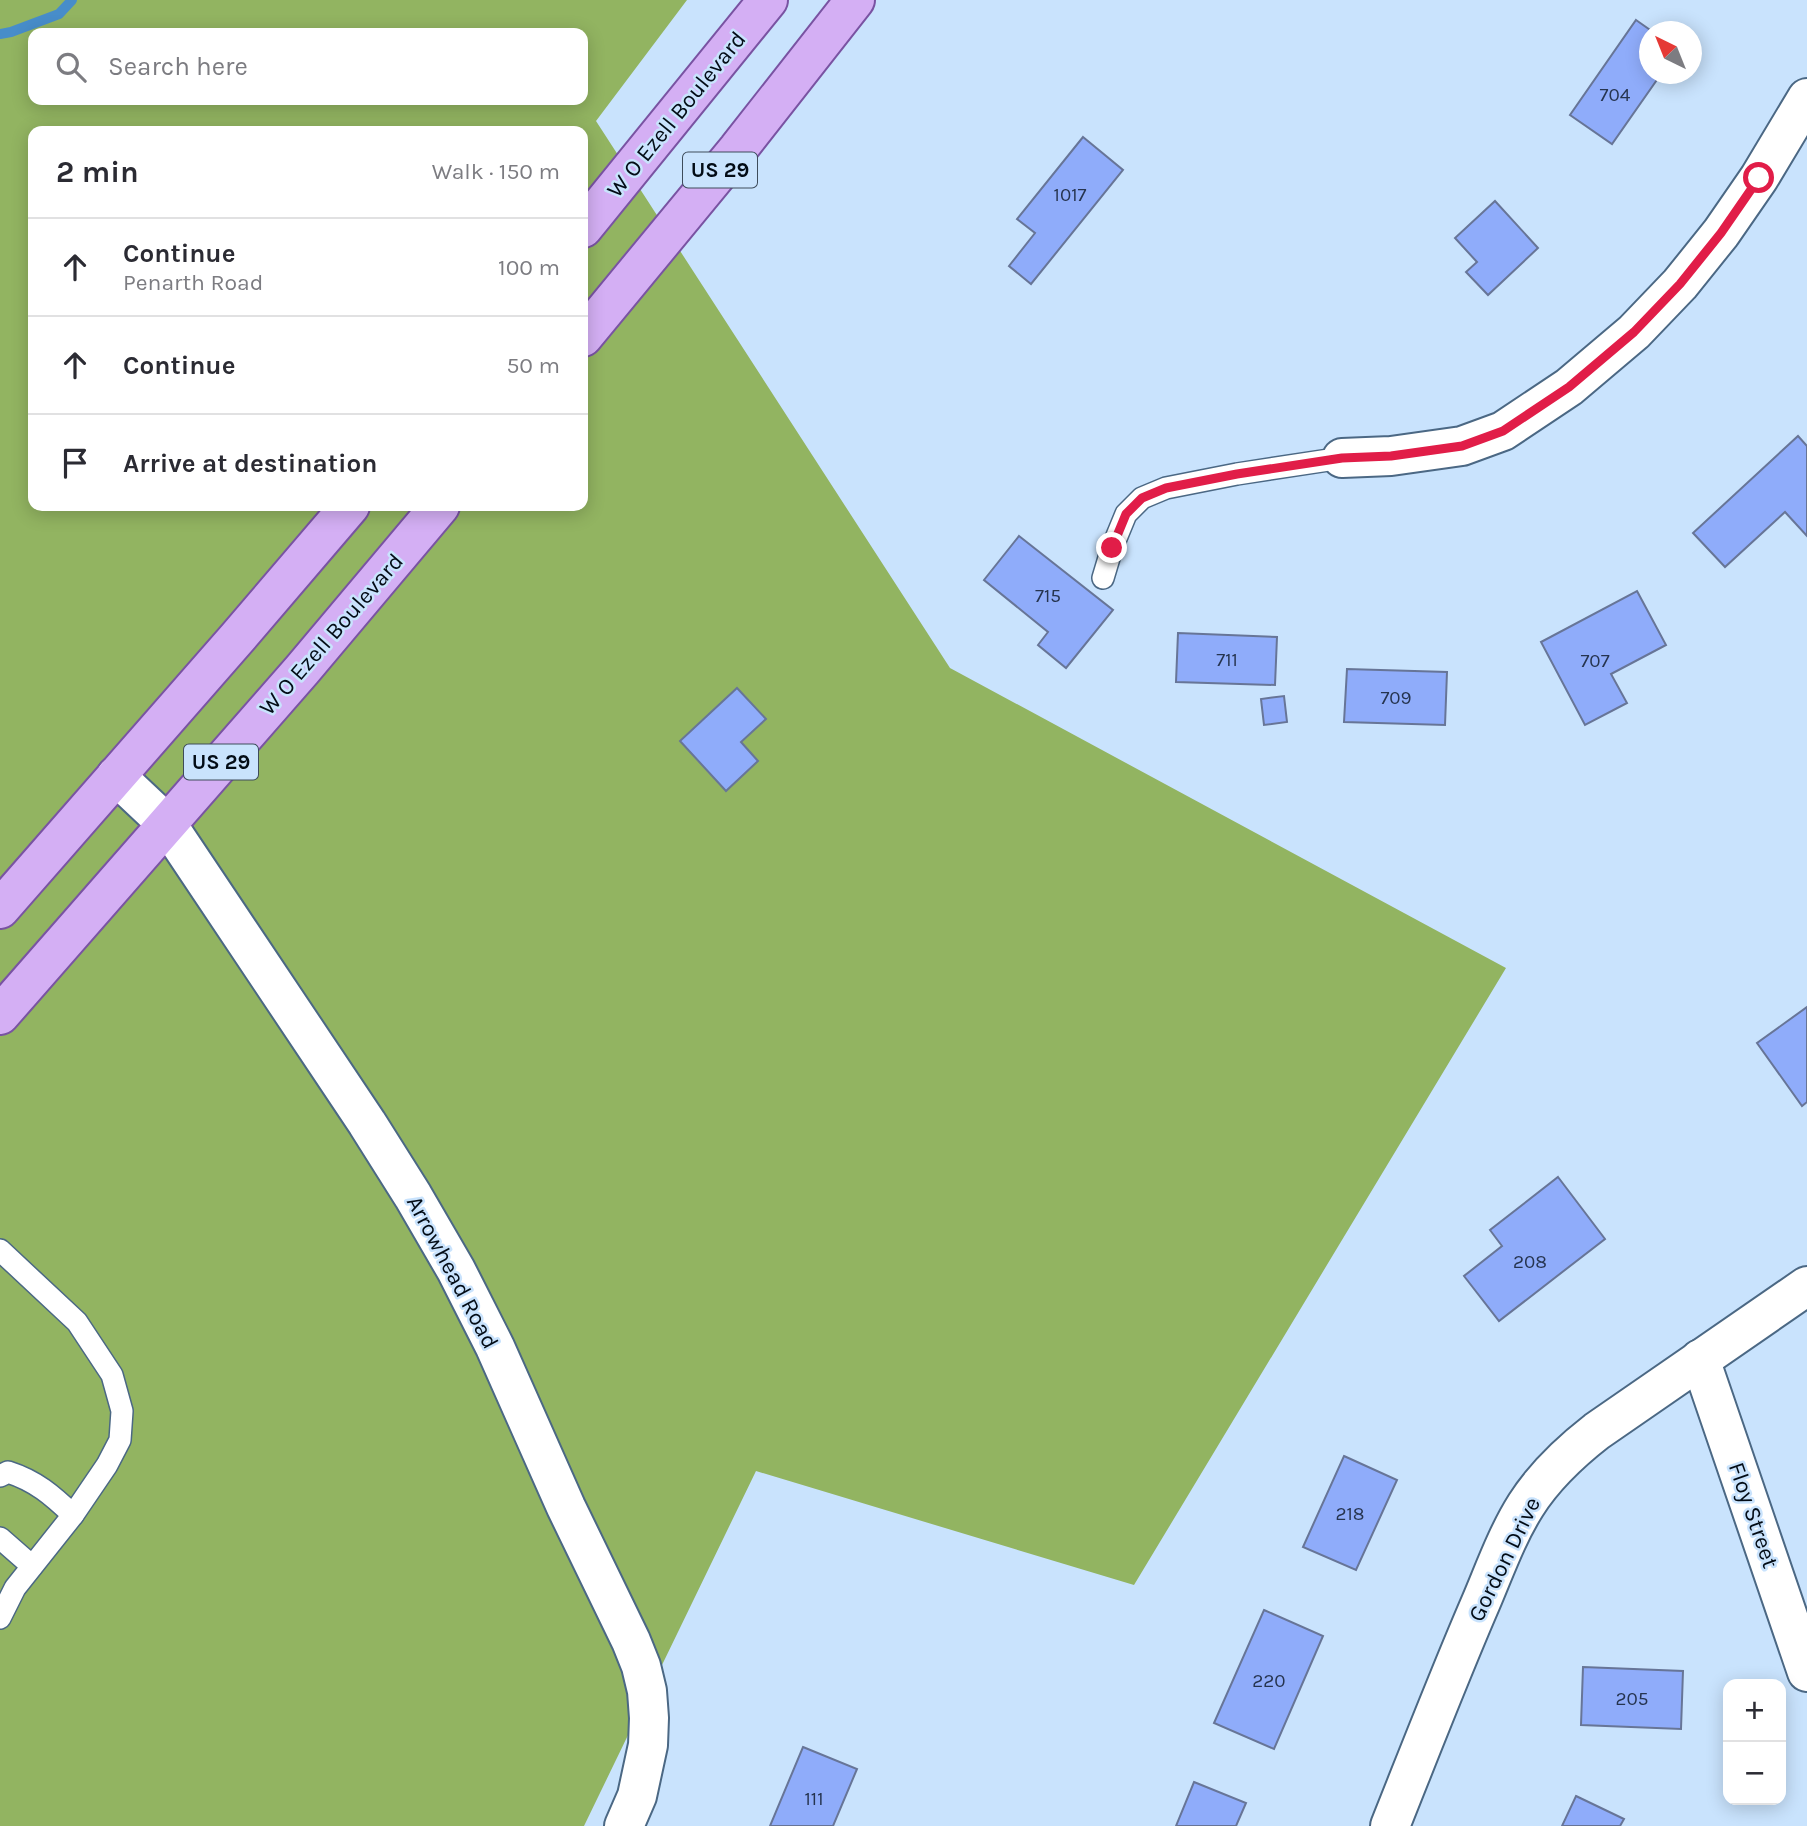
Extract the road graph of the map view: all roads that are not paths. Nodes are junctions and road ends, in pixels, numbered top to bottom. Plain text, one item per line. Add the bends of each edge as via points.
1 (768, 0) edge
2 (855, 0) edge
3 (1807, 98) edge
4 (588, 222) edge
5 (588, 331) edge
6 (1342, 458) joint
7 (346, 511) edge
8 (436, 511) edge
9 (1103, 578) dead end
10 (116, 776) junction
11 (167, 824) junction
12 (0, 909) edge
13 (0, 1015) edge
14 (0, 1250) edge
15 (1807, 1286) edge
16 (1700, 1359) junction
17 (0, 1476) edge
18 (73, 1515) junction
19 (0, 1538) edge
20 (32, 1566) junction
21 (0, 1618) edge
22 (1807, 1672) edge
23 (624, 1826) edge
24 (1390, 1826) edge

1 - 4 main road, W O Ezell Boulevard / US 29
2 - 5 main road, US 29
3 - 6 street via 1759,178 1680,284 1634,332 1569,387 1503,431 1462,446
6 - 9 lane via 1178,485 1142,498 1126,514
7 - 10 main road, US 29
8 - 11 main road, W O Ezell Boulevard / US 29
10 - 11 street, Arrowhead Road
10 - 12 main road, US 29
11 - 13 main road, W O Ezell Boulevard / US 29
11 - 23 street, Arrowhead Road via 367,1123 456,1270 631,1641 647,1691 648,1745 637,1796
14 - 18 lane via 77,1322 113,1375 122,1410 120,1440
15 - 16 street, Gordon Drive
16 - 22 street, Floy Street
16 - 24 street, Gordon Drive via 1570,1452 1526,1505 1456,1660
17 - 18 lane via 8,1472 27,1478
18 - 20 lane
19 - 20 lane
20 - 21 lane

